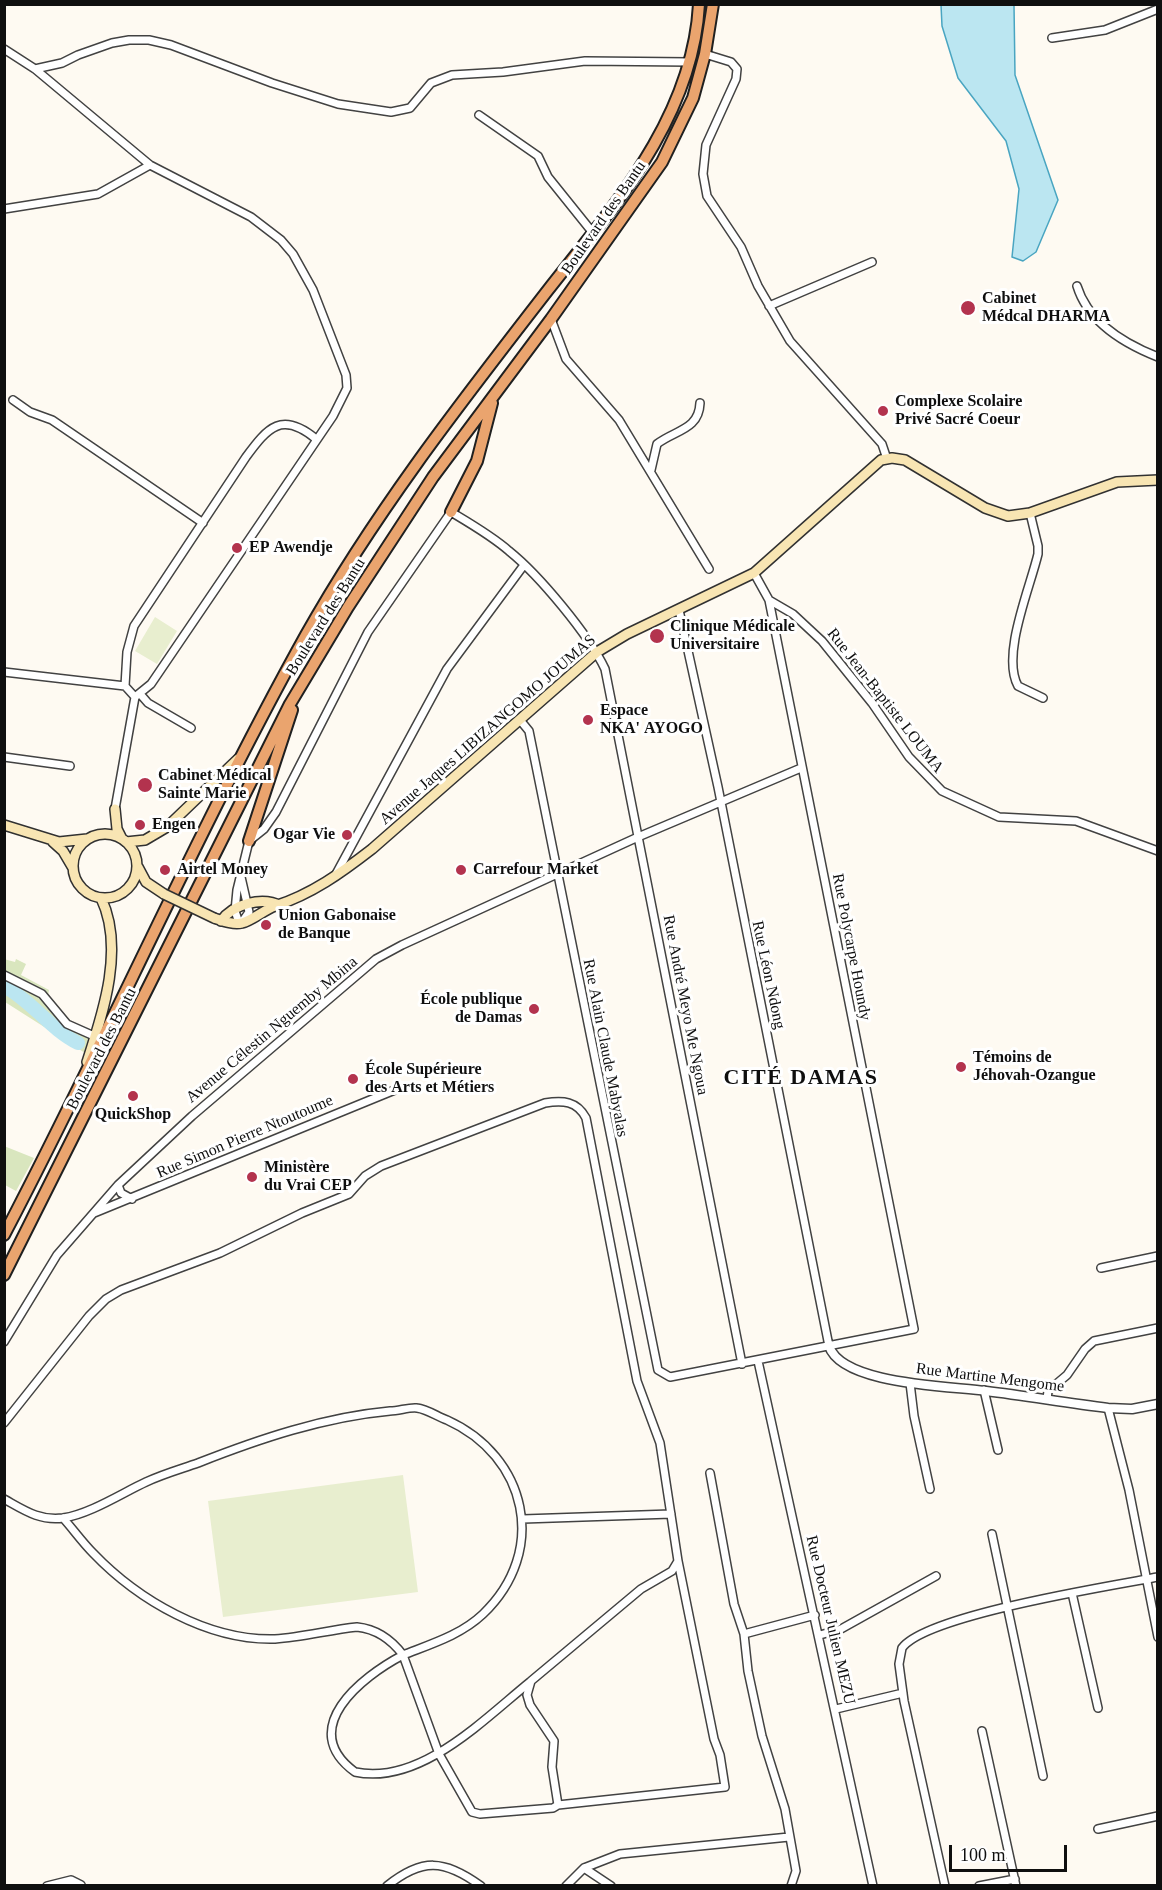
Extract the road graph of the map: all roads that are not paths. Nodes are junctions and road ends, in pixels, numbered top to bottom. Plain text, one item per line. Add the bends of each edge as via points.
1 (699, 4) edge
2 (713, 4) edge
3 (1158, 9) edge
4 (1052, 38) dead end
5 (7, 51) edge
6 (705, 54) junction
7 (690, 62) junction
8 (34, 69) junction
9 (479, 115) dead end
10 (150, 165) junction
11 (4, 209) edge
12 (593, 232) junction
13 (872, 262) dead end
14 (1077, 286) dead end
15 (769, 306) junction
16 (551, 319) junction
17 (1158, 357) edge
18 (493, 399) junction
19 (13, 400) dead end
20 (700, 404) dead end
21 (316, 439) junction
22 (887, 459) junction
23 (651, 470) junction
24 (1158, 480) edge
25 (451, 512) junction
26 (1030, 513) junction
27 (203, 523) junction
28 (524, 565) junction
29 (709, 569) dead end
30 (754, 573) junction
31 (769, 600) junction
32 (680, 610) junction
33 (597, 652) junction
34 (4, 672) edge
35 (125, 686) junction
36 (138, 696) junction
37 (1043, 698) dead end
38 (290, 704) junction
39 (520, 720) junction
40 (191, 728) dead end
41 (242, 755) junction
42 (4, 757) edge
43 (70, 766) dead end
44 (801, 768) junction
45 (721, 804) junction
46 (261, 808) junction
47 (115, 809) junction
48 (276, 812) junction
49 (4, 825) edge
50 (94, 837) junction
51 (638, 837) junction
52 (51, 841) junction
53 (124, 841) junction
54 (249, 841) junction
55 (1158, 851) edge
56 (137, 866) junction
57 (73, 868) junction
58 (556, 875) junction
59 (241, 877) junction
60 (333, 878) junction
61 (153, 888) junction
62 (124, 893) junction
63 (101, 898) junction
64 (247, 905) junction
65 (281, 906) junction
66 (236, 907) junction
67 (218, 920) junction
68 (240, 923) junction
69 (4, 975) edge
70 (94, 1036) junction
71 (82, 1078) junction
72 (402, 1087) dead end
73 (118, 1185) junction
74 (132, 1199) junction
75 (90, 1215) junction
76 (4, 1235) edge
77 (1158, 1256) edge
78 (1101, 1268) dead end
79 (4, 1275) edge
80 (1158, 1328) edge
81 (4, 1342) edge
82 (829, 1346) junction
83 (758, 1361) junction
84 (742, 1364) junction
85 (910, 1383) junction
86 (984, 1390) junction
87 (1047, 1399) junction
88 (1158, 1404) edge
89 (1108, 1408) junction
90 (4, 1424) edge
91 (998, 1450) dead end
92 (710, 1473) dead end
93 (930, 1489) dead end
94 (4, 1499) edge
95 (671, 1514) junction
96 (63, 1518) junction
97 (523, 1519) junction
98 (992, 1534) dead end
99 (678, 1561) junction
100 (936, 1576) dead end
101 (1158, 1576) edge
102 (1145, 1579) junction
103 (1072, 1593) junction
104 (1006, 1608) junction
105 (815, 1615) junction
106 (744, 1634) junction
107 (820, 1635) junction
108 (1158, 1637) edge
109 (403, 1656) junction
110 (531, 1681) junction
111 (903, 1693) junction
112 (1098, 1708) dead end
113 (836, 1709) junction
114 (982, 1731) dead end
115 (439, 1754) junction
116 (1043, 1776) dead end
117 (558, 1804) junction
118 (1158, 1816) edge
119 (1098, 1829) dead end
120 (789, 1838) junction
121 (584, 1868) junction
122 (1016, 1882) edge
123 (81, 1885) edge
124 (46, 1886) edge
125 (387, 1886) edge
126 (481, 1886) edge
127 (566, 1886) edge
128 (611, 1886) edge
129 (791, 1886) edge
130 (873, 1886) edge
131 (945, 1886) edge
132 (979, 1886) edge

1 - 7 highway, Boulevard des Bantu
2 - 6 highway, Boulevard des Bantu
3 - 4 street via 1111,28
5 - 8 street
6 - 15 street via 731,62 737,69 706,146 706,192 741,247
6 - 16 highway, Boulevard des Bantu via 693,98 662,162
7 - 8 street via 585,61 452,75 431,83 410,108 391,112 338,104 149,40 112,43 62,63
7 - 12 highway, Boulevard des Bantu via 648,156
8 - 10 street
9 - 12 street via 538,156 548,177
10 - 11 street via 98,194
10 - 21 street via 251,217 293,254 313,290 346,375 347,388 342,399
12 - 41 highway, Boulevard des Bantu via 435,436 389,503 310,628
13 - 15 street
14 - 17 street via 1084,302 1107,329 1125,343
15 - 22 street via 803,359 882,444
16 - 18 highway, Boulevard des Bantu
16 - 23 street via 566,359 619,420
18 - 25 highway via 477,461
18 - 38 highway, Boulevard des Bantu via 433,477
19 - 27 street via 52,420
20 - 23 street via 693,424 657,444
21 - 27 street via 292,425 265,431
21 - 36 street via 151,684
22 - 26 main road via 905,460 917,466 996,514
22 - 30 main road, Avenue Jaques LIBIZANGOMO JOUMAS via 872,465
23 - 29 street
24 - 26 main road via 1117,482
25 - 28 street via 509,550
25 - 48 street via 368,632
26 - 37 street via 1038,555 1012,669 1018,686
27 - 35 street via 134,626 126,652
28 - 33 street
28 - 60 street via 447,669
30 - 31 street, Rue Polycarpe Houndy
30 - 32 main road, Avenue Jaques LIBIZANGOMO JOUMAS
31 - 44 street, Rue Polycarpe Houndy
31 - 55 street, Rue Jean-Baptiste LOUMA via 793,614 822,641 876,708 909,758 942,791 999,817 1076,821
32 - 33 main road, Avenue Jaques LIBIZANGOMO JOUMAS
32 - 45 street, Rue Léon Ndong
33 - 39 main road, Avenue Jaques LIBIZANGOMO JOUMAS
33 - 51 street, Rue André Meyo Me Ngoua via 605,669
34 - 35 street
35 - 36 street
36 - 40 street
36 - 47 street
38 - 46 highway via 291,714
38 - 79 highway, Boulevard des Bantu
39 - 58 street, Rue Alain Claude Mabyalas via 529,731
39 - 60 main road, Avenue Jaques LIBIZANGOMO JOUMAS via 372,849
41 - 53 main road via 167,826 145,840
41 - 71 highway, Boulevard des Bantu
42 - 43 street
44 - 45 street, Avenue Célestin Nguemby Mbina
44 - 82 street, Rue Polycarpe Houndy via 914,1329
45 - 51 street, Avenue Célestin Nguemby Mbina
45 - 82 street, Rue Léon Ndong
46 - 48 street
46 - 54 highway
47 - 50 main road via 110,822
47 - 53 main road via 117,829
48 - 54 street
49 - 52 main road
50 - 52 main road via 66,843
50 - 53 main road
50 - 57 main road via 77,851
51 - 58 street, Avenue Célestin Nguemby Mbina
51 - 84 street, Rue André Meyo Me Ngoua
52 - 57 main road
53 - 56 main road via 133,850
54 - 59 street
56 - 61 main road
56 - 62 main road via 134,881
57 - 63 main road via 79,885
58 - 73 street, Avenue Célestin Nguemby Mbina via 376,959 192,1116
58 - 84 street, Rue Alain Claude Mabyalas via 657,1370 670,1377
59 - 64 street
59 - 66 street
60 - 65 main road, Avenue Jaques LIBIZANGOMO JOUMAS
61 - 62 main road
61 - 67 main road, bridge
62 - 63 main road
63 - 70 main road via 108,911 112,943
64 - 65 main road via 273,902
64 - 66 main road
64 - 68 street via 249,914
65 - 68 main road, Avenue Jaques LIBIZANGOMO JOUMAS
66 - 67 main road
66 - 68 street
67 - 68 main road
69 - 70 street via 42,994 67,1024
70 - 71 main road
71 - 76 highway, Boulevard des Bantu
72 - 74 street, Rue Simon Pierre Ntoutoume
73 - 74 street via 121,1193
73 - 75 street, Avenue Célestin Nguemby Mbina
74 - 75 street, Rue Simon Pierre Ntoutoume
75 - 81 street, Avenue Célestin Nguemby Mbina via 48,1267
77 - 78 street
80 - 87 street via 1094,1341 1048,1391
82 - 83 street
82 - 85 street, Rue Martine Mengome via 831,1354 847,1365
83 - 84 street
83 - 105 street, Rue Docteur Julien MEZU
85 - 86 street, Rue Martine Mengome
85 - 93 street
86 - 87 street, Rue Martine Mengome
86 - 91 street
87 - 89 street, Rue Martine Mengome
88 - 89 street, Rue Martine Mengome
89 - 102 street via 1129,1490
90 - 95 street via 89,1316 113,1294 220,1253 349,1194 365,1176 381,1166 559,1100 581,1109 586,1118 637,1381 660,1443
92 - 106 street via 734,1604
94 - 96 street via 32,1515
95 - 97 street
95 - 99 street
96 - 97 street via 241,1447 335,1419 417,1408 481,1439 511,1476
96 - 109 street via 107,1566 184,1619 230,1635 273,1639 357,1627 370,1629 387,1639
97 - 109 street via 516,1562 504,1587 484,1613 447,1638
98 - 104 street
99 - 110 street via 672,1571 641,1589
99 - 117 street via 724,1787
100 - 107 street via 841,1629
101 - 102 street
102 - 103 street
102 - 108 street
103 - 104 street
103 - 112 street
104 - 111 street via 969,1615 906,1642 899,1653
104 - 116 street
105 - 106 street
105 - 107 street, Rue Docteur Julien MEZU
106 - 120 street via 762,1736 783,1800
107 - 113 street, Rue Docteur Julien MEZU
109 - 115 street
109 - 115 street via 371,1674 344,1701 331,1729 336,1753 350,1768 364,1774 403,1768
110 - 115 street
110 - 117 street via 527,1695 530,1705 554,1741 552,1767
111 - 113 street
111 - 131 street
113 - 130 street, Rue Docteur Julien MEZU
114 - 122 street
115 - 117 street via 474,1813 553,1808
118 - 119 street
120 - 121 street via 620,1854
120 - 129 street via 796,1872
121 - 127 street
121 - 128 street
122 - 132 street
123 - 124 street via 71,1880
125 - 126 street via 407,1870 426,1864 453,1869

